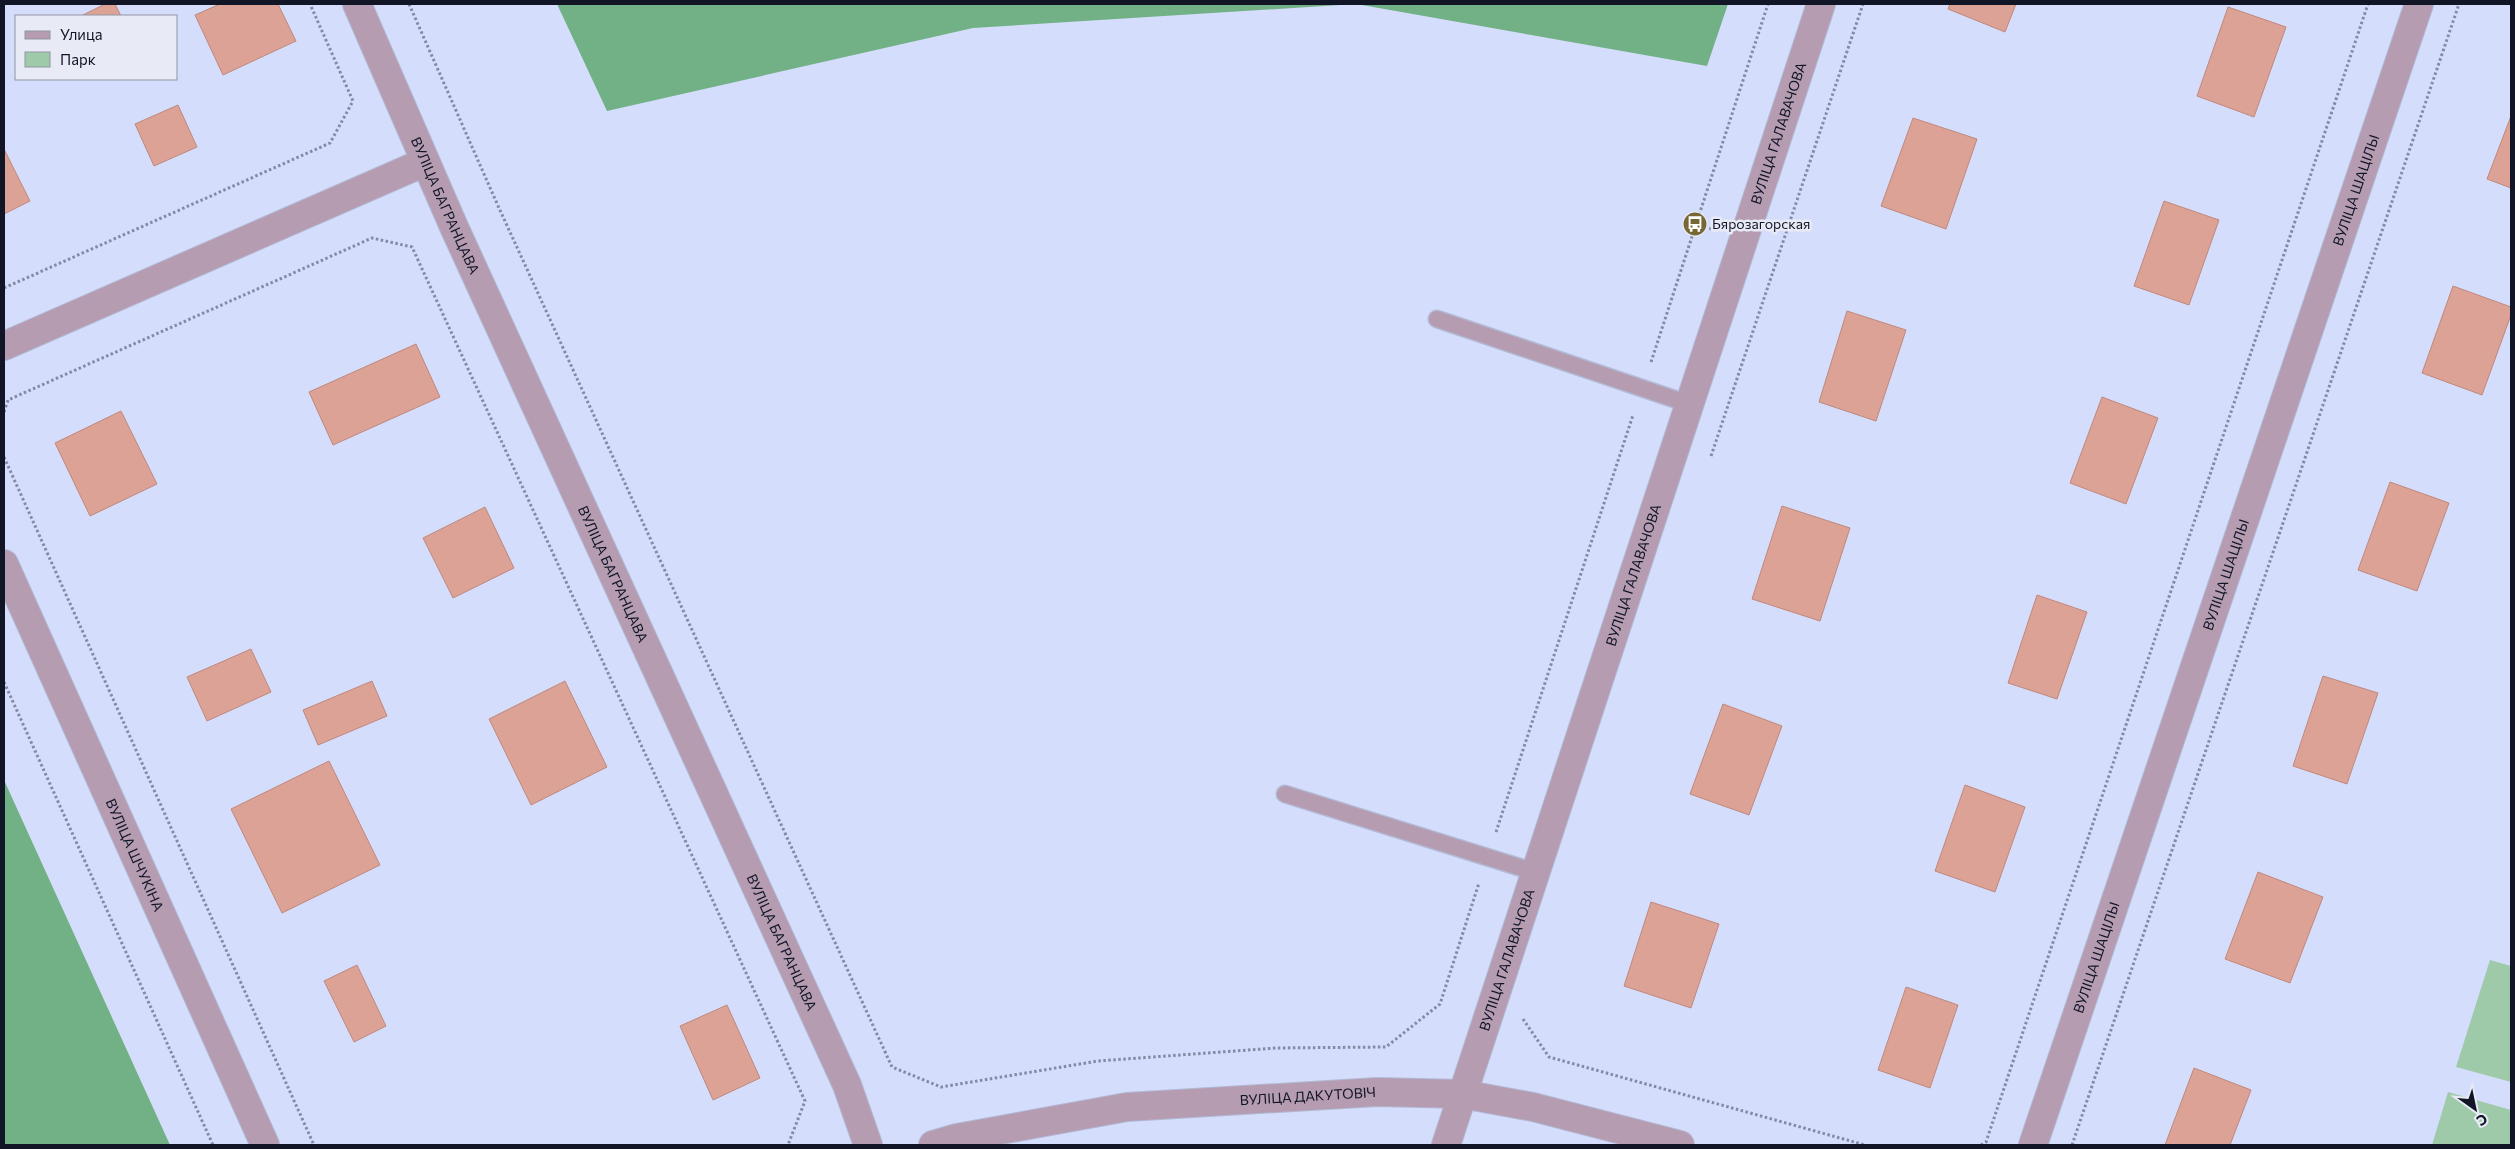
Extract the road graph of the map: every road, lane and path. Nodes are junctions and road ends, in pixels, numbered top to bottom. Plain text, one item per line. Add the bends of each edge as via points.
1 (310, 4) edge
2 (357, 4) edge
3 (409, 4) edge
4 (1768, 4) edge
5 (1821, 4) edge
6 (1863, 4) edge
7 (2368, 4) edge
8 (2419, 4) edge
9 (2459, 4) edge
10 (425, 162) junction
11 (4, 288) edge
12 (1437, 319) dead end
13 (4, 346) edge
14 (1642, 388) junction
15 (1689, 404) junction
16 (4, 412) edge
17 (4, 457) edge
18 (1710, 459) dead end
19 (4, 564) edge
20 (4, 682) edge
21 (1284, 794) dead end
22 (1488, 857) junction
23 (1535, 872) junction
24 (1522, 1018) dead end
25 (1462, 1094) junction
26 (213, 1145) edge
27 (265, 1145) edge
28 (314, 1145) edge
29 (788, 1145) edge
30 (868, 1145) edge
31 (933, 1145) edge
32 (1446, 1145) edge
33 (1680, 1145) edge
34 (1865, 1145) edge
35 (1981, 1145) edge
36 (2033, 1145) edge
37 (2072, 1145) edge

1 - 11 path via 353,100 330,143
2 - 10 street, ВУЛІЦА БАГРАНЦАВА
3 - 22 path via 892,1067 941,1087 1098,1060 1276,1048 1386,1047 1440,1004
4 - 14 path
5 - 15 street, ВУЛІЦА ГАЛАВАЧОВА
6 - 18 path
7 - 35 path via 1986,1142
8 - 36 street, ВУЛІЦА ШАЦІЛЫ
9 - 37 path
10 - 13 street
10 - 30 street, ВУЛІЦА БАГРАНЦАВА via 847,1085
12 - 14 lane
14 - 15 lane
14 - 22 path
15 - 23 street, ВУЛІЦА ГАЛАВАЧОВА
16 - 29 path via 8,400 372,238 412,247 805,1101
17 - 28 path
19 - 27 street, ВУЛІЦА ШЧУКІНА
20 - 26 path
21 - 22 lane
22 - 23 lane
23 - 25 street, ВУЛІЦА ГАЛАВАЧОВА
24 - 34 path via 1549,1056
25 - 31 street, ВУЛІЦА ДАКУТОВІЧ via 1377,1092 1127,1107
25 - 32 street, ВУЛІЦА ГАЛАВАЧОВА
25 - 33 street, ВУЛІЦА ДАКУТОВІЧ via 1534,1107

